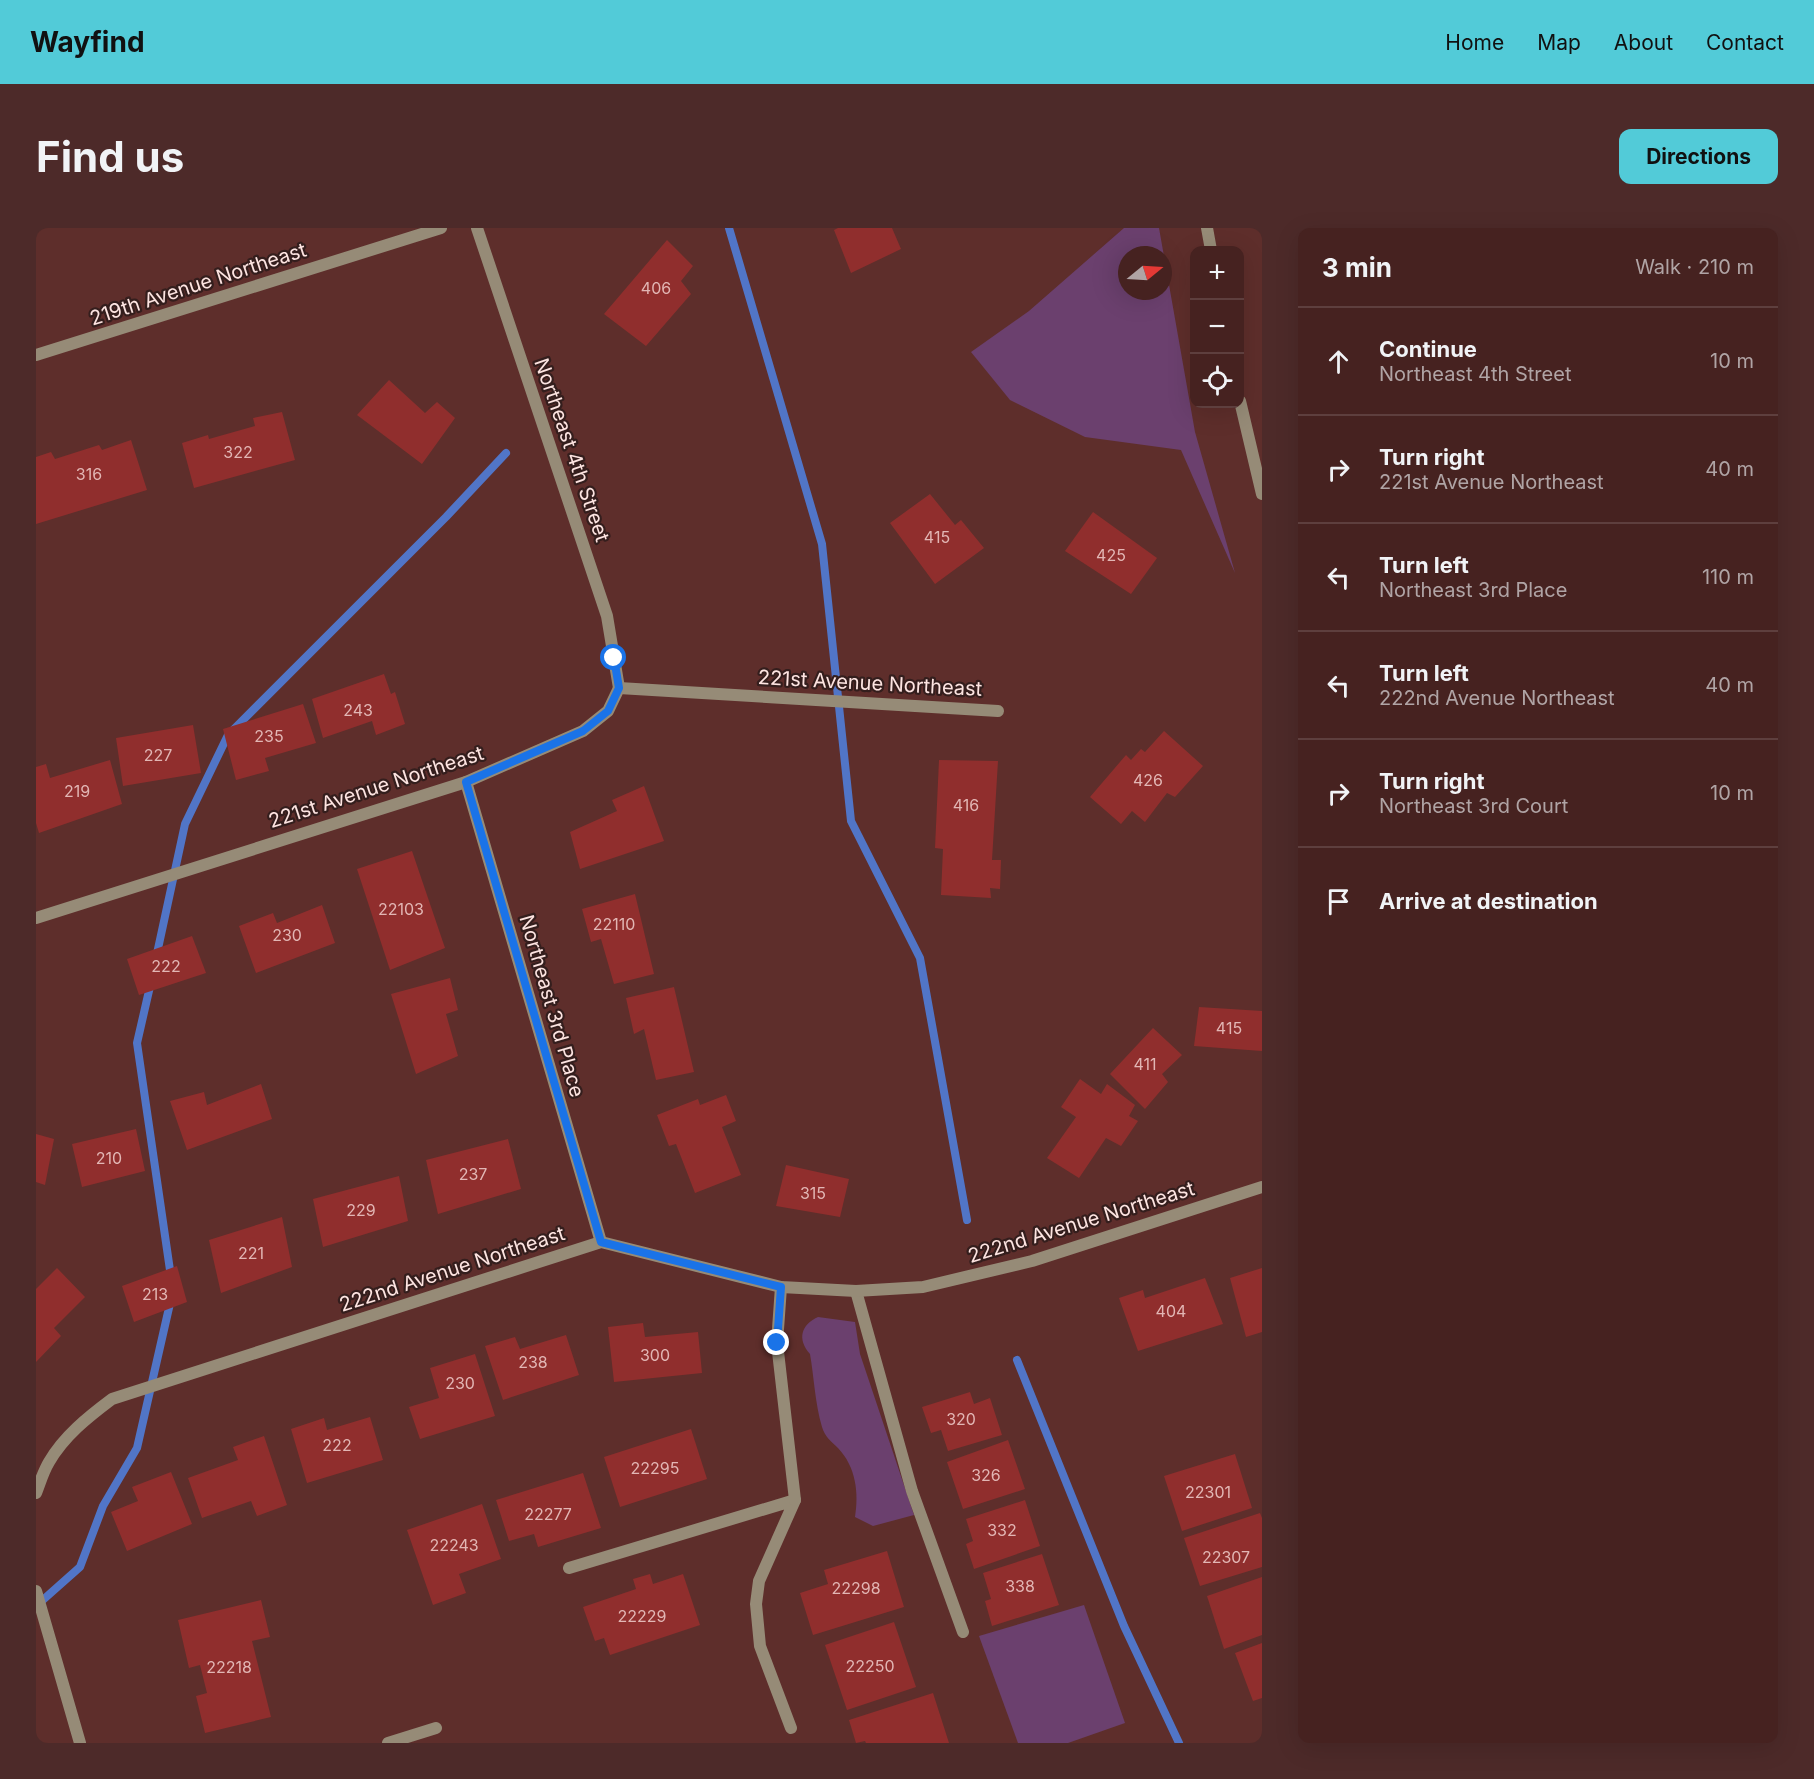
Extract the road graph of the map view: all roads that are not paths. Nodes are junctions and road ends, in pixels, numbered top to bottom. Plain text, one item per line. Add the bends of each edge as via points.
1 (441, 228) edge
2 (477, 228) edge
3 (1207, 228) edge
4 (1210, 246) edge
5 (36, 355) edge
6 (1241, 408) edge
7 (1262, 494) edge
8 (619, 688) junction
9 (998, 711) dead end
10 (466, 782) junction
11 (36, 918) edge
12 (1262, 1187) edge
13 (601, 1242) junction
14 (781, 1287) junction
15 (856, 1291) junction
16 (36, 1493) edge
17 (795, 1500) junction
18 (569, 1568) dead end
19 (36, 1591) edge
20 (963, 1632) dead end
21 (436, 1728) dead end
22 (791, 1728) dead end
23 (80, 1743) edge
24 (388, 1743) edge

1 - 5 street, 219th Avenue Northeast
2 - 8 street, Northeast 4th Street via 607,616
3 - 4 street
6 - 7 street
8 - 9 street, 221st Avenue Northeast
8 - 10 street, 221st Avenue Northeast via 608,711 583,731
10 - 11 street, 221st Avenue Northeast
10 - 13 street, Northeast 3rd Place
12 - 15 street, 222nd Avenue Northeast via 1032,1261 923,1287
13 - 14 street, 222nd Avenue Northeast
13 - 16 street, 222nd Avenue Northeast via 112,1399 68,1437 49,1463
14 - 15 street, 222nd Avenue Northeast
14 - 17 street via 777,1343
15 - 20 street via 912,1491
17 - 18 street
17 - 22 street via 759,1581 756,1604 760,1646
19 - 23 street
21 - 24 street

